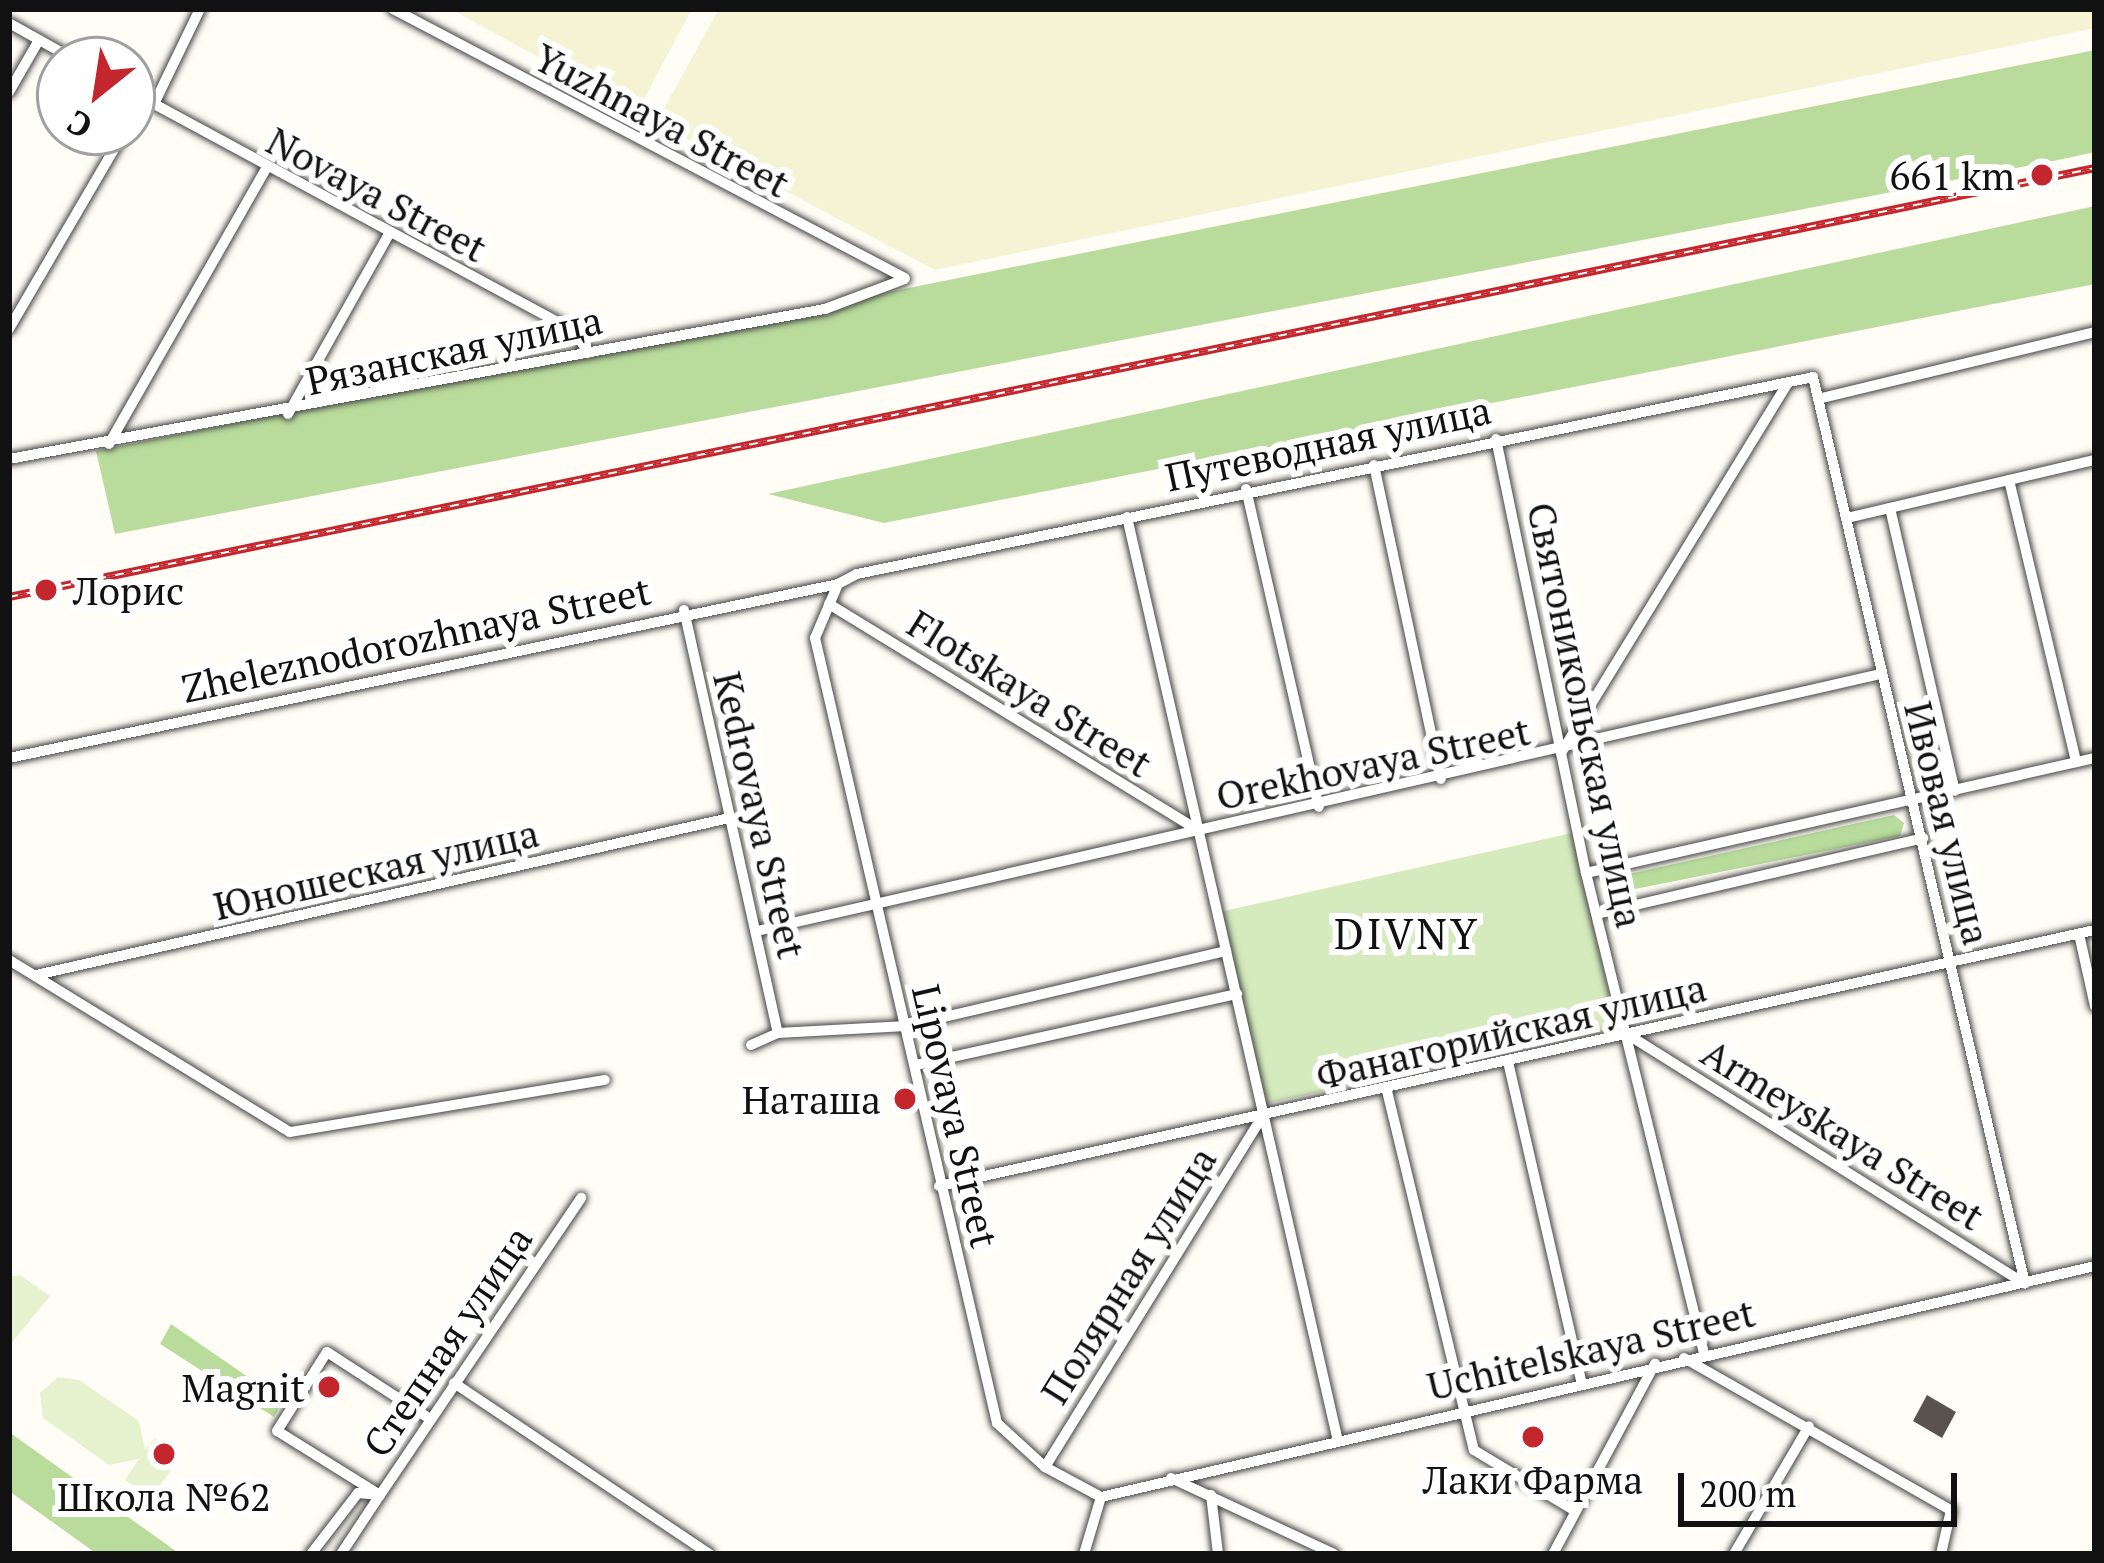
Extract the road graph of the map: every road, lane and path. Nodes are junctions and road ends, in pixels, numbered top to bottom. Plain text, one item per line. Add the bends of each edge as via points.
1 (200, 9) edge
2 (393, 9) edge
3 (9, 23) edge
4 (36, 38) edge
5 (36, 47) edge
6 (156, 78) edge
7 (9, 92) edge
8 (156, 106) edge
9 (110, 156) edge
10 (265, 170) junction
11 (388, 236) junction
12 (905, 279) joint
13 (9, 329) edge
14 (2095, 332) edge
15 (588, 352) junction
16 (1813, 377) joint
17 (1787, 384) junction
18 (1818, 399) junction
19 (288, 414) junction
20 (1496, 439) junction
21 (109, 444) junction
22 (9, 459) edge
23 (2095, 460) edge
24 (1374, 465) junction
25 (2009, 480) junction
26 (1246, 489) junction
27 (1890, 508) junction
28 (1127, 517) junction
29 (1846, 518) junction
30 (838, 584) junction
31 (830, 604) junction
32 (684, 610) junction
33 (1880, 674) junction
34 (1561, 753) junction
35 (9, 758) edge
36 (2095, 758) edge
37 (2076, 762) junction
38 (1441, 779) junction
39 (1955, 791) junction
40 (1913, 801) junction
41 (1319, 807) junction
42 (729, 818) junction
43 (1199, 831) junction
44 (1923, 838) junction
45 (1586, 873) junction
46 (878, 906) junction
47 (1597, 914) junction
48 (2095, 930) edge
49 (757, 932) junction
50 (2079, 934) junction
51 (1226, 951) junction
52 (9, 960) edge
53 (1952, 962) junction
54 (36, 975) junction
55 (1237, 994) junction
56 (2095, 1006) edge
57 (906, 1026) junction
58 (778, 1033) junction
59 (1630, 1036) junction
60 (752, 1045) dead end
61 (916, 1065) junction
62 (1509, 1066) junction
63 (605, 1080) dead end
64 (1387, 1091) junction
65 (1263, 1115) junction
66 (940, 1186) junction
67 (581, 1198) dead end
68 (2095, 1266) edge
69 (2025, 1284) junction
70 (1704, 1354) junction
71 (1684, 1358) junction
72 (1654, 1364) junction
73 (1581, 1381) junction
74 (454, 1383) junction
75 (1462, 1408) junction
76 (430, 1419) junction
77 (1809, 1426) junction
78 (1337, 1437) junction
79 (1045, 1467) junction
80 (1171, 1478) junction
81 (380, 1495) junction
82 (1211, 1495) junction
83 (1101, 1497) junction
84 (1575, 1511) junction
85 (311, 1554) edge
86 (341, 1554) edge
87 (710, 1554) edge
88 (1084, 1554) edge
89 (1219, 1554) edge
90 (1334, 1554) edge
91 (1553, 1554) edge
92 (1734, 1554) edge
93 (1941, 1554) edge

1 - 6 street
2 - 12 street, Yuzhnaya Street
3 - 4 street
5 - 7 street
8 - 10 street, Novaya Street
9 - 13 street
10 - 11 street, Novaya Street
10 - 21 street
11 - 15 street, Novaya Street via 576,332
11 - 19 street
12 - 15 street, Рязанская улица via 825,309
14 - 18 street
15 - 19 street, Рязанская улица
16 - 17 street, Путеводная улица
16 - 18 street, Ивовая улица
17 - 20 street, Путеводная улица
17 - 34 street
18 - 29 street, Ивовая улица
19 - 21 street, Рязанская улица
20 - 24 street, Путеводная улица
20 - 34 street, Святоникольская улица
21 - 22 street, Рязанская улица
23 - 25 street
24 - 26 street, Путеводная улица
24 - 38 street
25 - 27 street
25 - 37 street
26 - 28 street, Путеводная улица
26 - 41 street
27 - 29 street
27 - 39 street, Ивовая улица
28 - 30 street, Путеводная улица
28 - 43 street
29 - 33 street, Ивовая улица
30 - 31 street
30 - 32 street, Zheleznodorozhnaya Street
31 - 43 street, Flotskaya Street
31 - 46 street, Lipovaya Street via 814,638
32 - 35 street, Zheleznodorozhnaya Street
32 - 42 street, Kedrovaya Street
33 - 34 street, Orekhovaya Street
33 - 40 street, Ивовая улица
34 - 38 street, Orekhovaya Street
34 - 45 street, Святоникольская улица
36 - 37 street
37 - 39 street
38 - 41 street, Orekhovaya Street
39 - 40 street
40 - 44 street, Ивовая улица
40 - 45 street
41 - 43 street, Orekhovaya Street
42 - 49 street, Kedrovaya Street
42 - 54 street, Юношеская улица
43 - 46 street, Orekhovaya Street
43 - 51 street
44 - 47 street
44 - 53 street, Ивовая улица
45 - 47 street, Святоникольская улица
46 - 49 street, Orekhovaya Street
46 - 57 street, Lipovaya Street
47 - 59 street, Святоникольская улица
48 - 50 street, Фанагорийская улица
49 - 58 street, Kedrovaya Street
50 - 53 street, Фанагорийская улица
50 - 56 street
51 - 55 street
51 - 57 street
52 - 54 street
53 - 59 street, Фанагорийская улица
53 - 69 street, Ивовая улица
54 - 63 street via 290,1132
55 - 61 street
55 - 65 street
57 - 58 street
57 - 61 street, Lipovaya Street
58 - 60 street
59 - 62 street, Фанагорийская улица
59 - 69 street, Armeyskaya Street
59 - 70 street, Святоникольская улица
61 - 66 street, Lipovaya Street
62 - 64 street, Фанагорийская улица
62 - 73 street
64 - 65 street, Фанагорийская улица
64 - 75 street
65 - 66 street, Фанагорийская улица
65 - 78 street
65 - 79 street, Полярная улица
66 - 79 street, Lipovaya Street via 997,1424
67 - 74 street, Степная улица
68 - 69 street, Uchitelskaya Street
69 - 70 street, Uchitelskaya Street
70 - 71 street, Uchitelskaya Street
71 - 72 street, Uchitelskaya Street
71 - 77 street
72 - 73 street, Uchitelskaya Street
72 - 84 street
73 - 75 street, Uchitelskaya Street
74 - 76 street, Степная улица
74 - 87 street
75 - 78 street, Uchitelskaya Street
75 - 84 street via 1484,1462
76 - 81 street, Степная улица
76 - 81 street via 327,1352 277,1431
77 - 92 street
77 - 93 street via 1951,1510
78 - 80 street, Uchitelskaya Street
79 - 83 street, Lipovaya Street
80 - 82 street
80 - 83 street, Uchitelskaya Street
81 - 85 street, Степная улица via 358,1493
81 - 86 street
82 - 89 street
82 - 90 street
83 - 88 street
84 - 91 street

